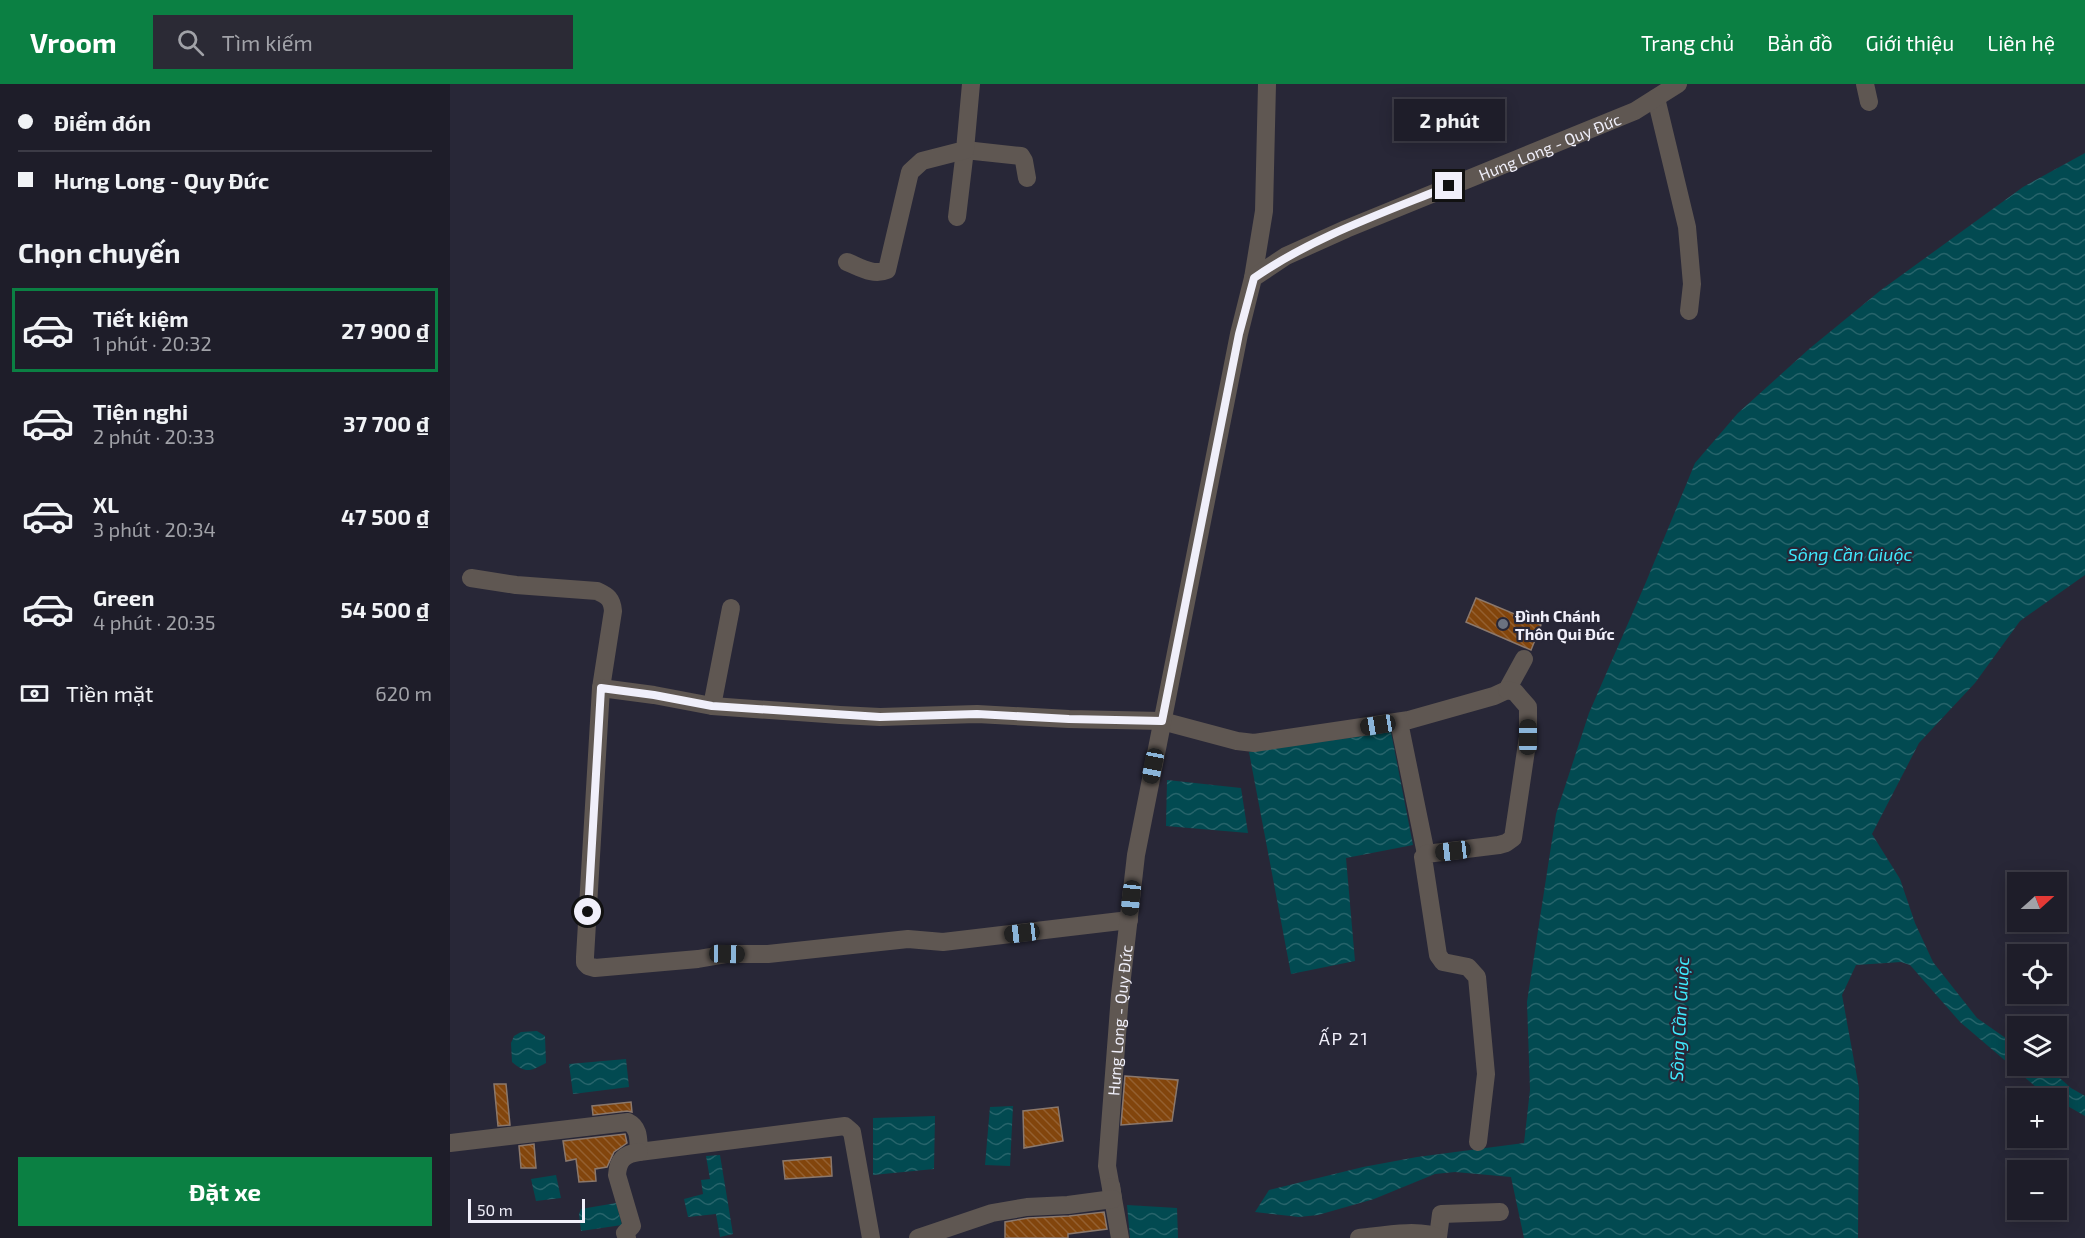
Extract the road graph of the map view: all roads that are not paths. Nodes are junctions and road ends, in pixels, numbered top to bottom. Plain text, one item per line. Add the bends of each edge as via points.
1 (971, 84) edge
2 (1267, 84) edge
3 (1678, 84) edge
4 (1656, 98) junction
5 (964, 150) junction
6 (1027, 178) dead end
7 (957, 217) dead end
8 (847, 262) dead end
9 (1254, 278) junction
10 (1689, 311) dead end
11 (471, 578) dead end
12 (731, 608) dead end
13 (1524, 658) dead end
14 (601, 688) junction
15 (1507, 690) junction
16 (712, 706) junction
17 (1162, 721) junction
18 (1399, 722) junction
19 (1426, 854) junction
20 (1129, 920) junction
21 (1478, 1142) dead end
22 (450, 1143) edge
23 (639, 1152) junction
24 (1112, 1192) junction
25 (1500, 1212) dead end
26 (1119, 1230) edge
27 (627, 1238) edge
28 (871, 1238) edge
29 (918, 1238) edge
30 (1359, 1238) edge
31 (1438, 1238) edge

1 - 5 street
2 - 9 street via 1264,211
3 - 4 street, Hưng Long - Quy Đức
4 - 9 street, Hưng Long - Quy Đức via 1635,111 1346,229 1286,256
4 - 10 street via 1688,227 1692,284
5 - 6 street via 1021,156
5 - 7 street
5 - 8 street via 922,161 910,172 887,270 874,272
9 - 17 street, Hưng Long - Quy Đức via 1239,334
11 - 14 street via 597,591 608,596 614,611
12 - 16 street
13 - 15 street
14 - 16 street
14 - 20 street via 585,957 588,966 698,960 727,954 768,954 908,939 943,942
15 - 18 street
15 - 19 street via 1515,692 1528,707 1528,737 1513,838 1499,845
16 - 17 street via 880,717 977,714
17 - 18 street via 1254,743
17 - 20 street, Hưng Long - Quy Đức via 1136,855
18 - 19 street
19 - 21 street via 1423,857 1438,955 1443,962 1467,967 1477,977 1486,1074
20 - 24 street, Hưng Long - Quy Đức via 1107,1166
22 - 23 street via 628,1122 638,1132
23 - 27 street via 624,1156 617,1168 632,1226 625,1233
23 - 28 street via 845,1126 852,1132
24 - 26 street, Hưng Long - Quy Đức
24 - 29 street via 1068,1205 992,1213
25 - 31 street via 1441,1214
30 - 31 street via 1396,1234 1430,1234

